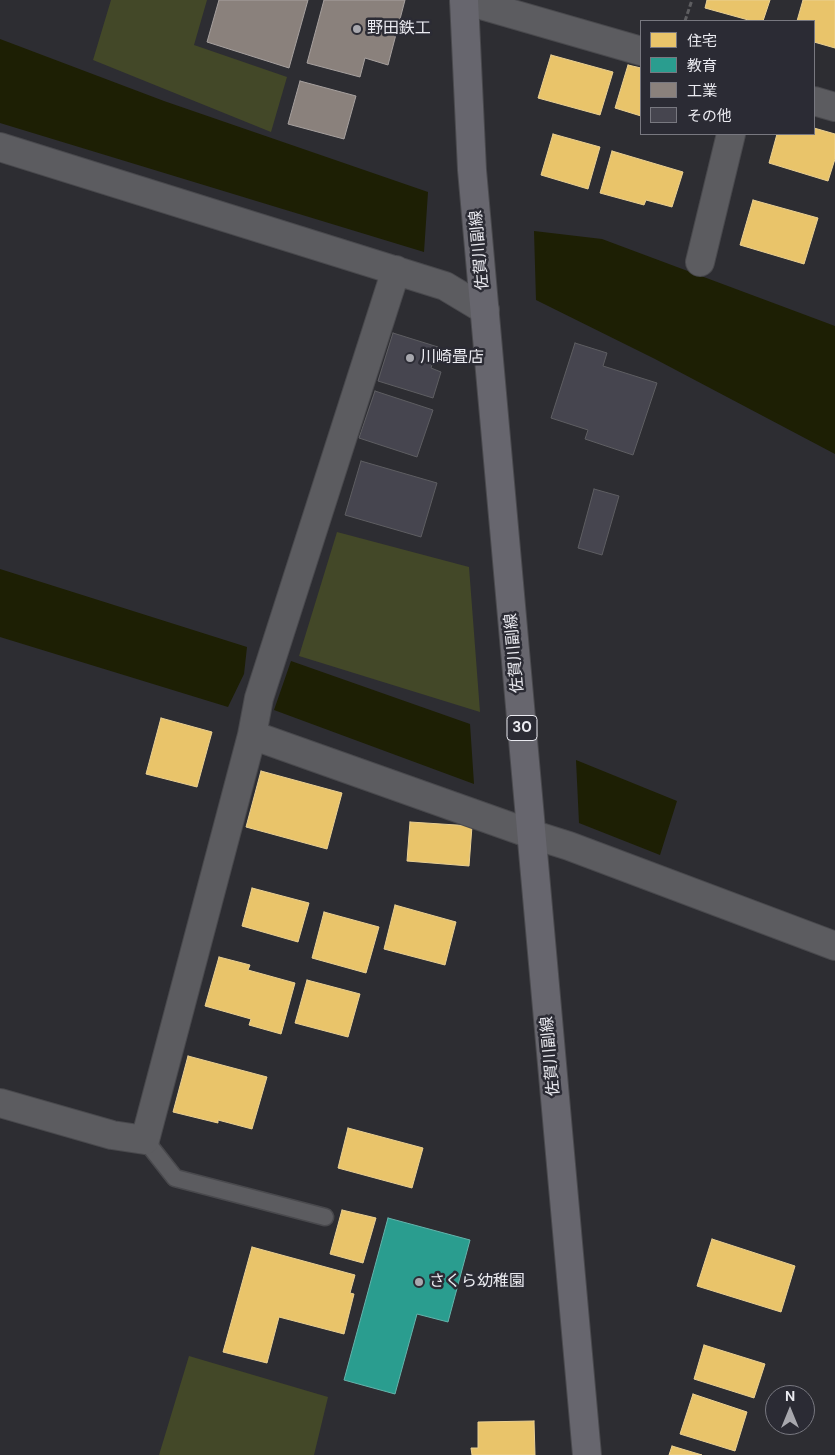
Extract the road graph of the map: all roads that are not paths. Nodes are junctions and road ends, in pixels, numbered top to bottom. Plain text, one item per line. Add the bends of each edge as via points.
1 (464, 0) edge
2 (640, 51) edge
3 (815, 101) edge
4 (835, 107) edge
5 (731, 135) edge
6 (0, 147) edge
7 (700, 262) dead end
8 (396, 270) junction
9 (485, 310) junction
10 (252, 735) junction
11 (532, 834) junction
12 (835, 946) edge
13 (0, 1103) edge
14 (145, 1140) junction
15 (324, 1217) dead end
16 (587, 1455) edge

1 - 2 street
1 - 9 main road, 佐賀川副線 / 30 via 472,170
3 - 4 street
5 - 7 street
6 - 8 street
8 - 9 street via 445,286
8 - 10 street via 259,698
9 - 11 main road, 佐賀川副線 / 30
10 - 11 street
10 - 14 street
11 - 12 street
11 - 16 main road, 佐賀川副線 / 30
13 - 14 street via 112,1135
14 - 15 lane via 175,1178

